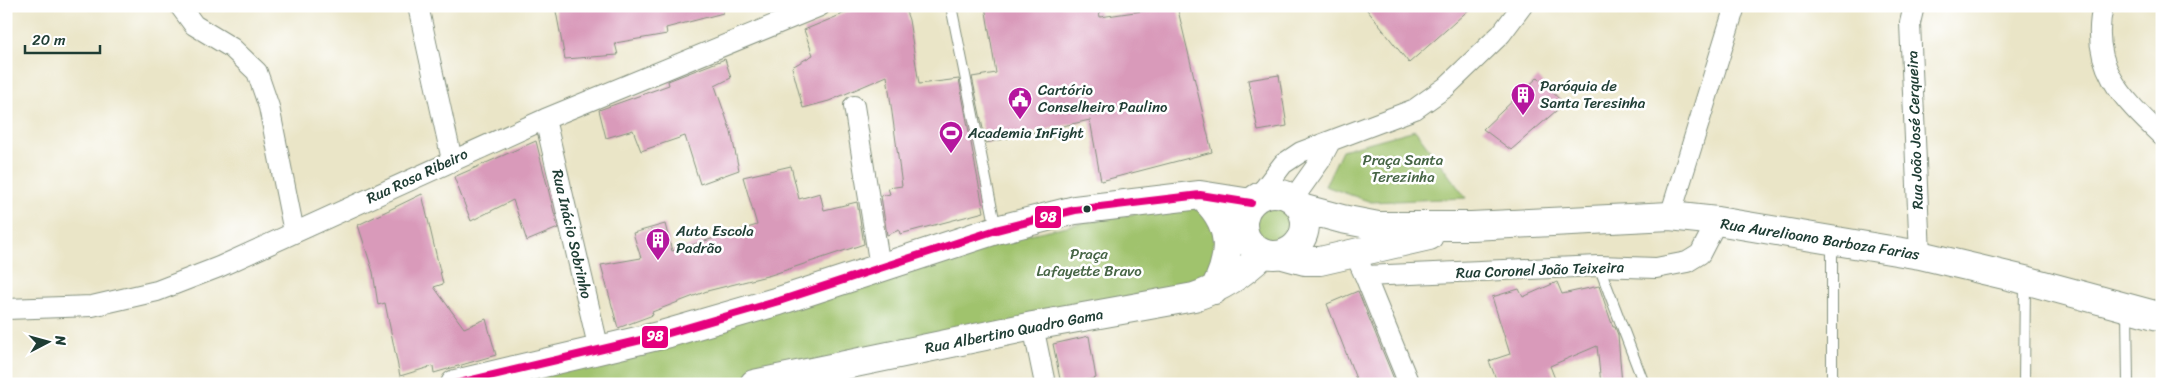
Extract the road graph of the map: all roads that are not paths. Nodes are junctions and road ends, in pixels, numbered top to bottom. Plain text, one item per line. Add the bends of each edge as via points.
1 (180, 6) edge
2 (418, 6) edge
3 (820, 6) edge
4 (950, 6) edge
5 (1522, 6) edge
6 (1735, 6) edge
7 (1914, 6) edge
8 (2103, 6) edge
9 (854, 106) dead end
10 (545, 119) junction
11 (2162, 136) edge
12 (1330, 142) junction
13 (452, 160) junction
14 (1200, 195) junction
15 (1254, 200) junction
16 (1297, 203) junction
17 (1670, 216) junction
18 (1717, 221) junction
19 (1472, 226) junction
20 (996, 230) junction
21 (294, 232) junction
22 (1832, 240) junction
23 (1273, 254) junction
24 (1920, 255) junction
25 (1360, 265) junction
26 (1599, 266) junction
27 (880, 267) junction
28 (2025, 280) junction
29 (1214, 290) junction
30 (2127, 306) junction
31 (6, 309) edge
32 (2162, 317) edge
33 (1033, 326) junction
34 (599, 350) junction
35 (463, 383) edge
36 (754, 384) edge
37 (1045, 384) edge
38 (1409, 384) edge
39 (1644, 384) edge
40 (1832, 384) edge
41 (2024, 384) edge
42 (2128, 384) edge

1 - 21 street via 194,25 232,48 257,72 269,107
2 - 13 street
3 - 10 street, Rua Rosa Ribeiro
4 - 20 lane
5 - 12 street via 1501,34 1446,87 1423,104
6 - 17 street
7 - 24 street, Rua João José Cerqueira via 1910,23
8 - 11 street via 2098,26 2104,65 2124,99
9 - 27 street
10 - 13 street, Rua Rosa Ribeiro
10 - 34 street, Rua Inácio Sobrinho
12 - 15 street via 1301,152 1283,164
12 - 16 street
13 - 21 street, Rua Rosa Ribeiro
14 - 15 main road
14 - 20 main road via 1075,210
14 - 29 main road via 1222,223 1226,240 1225,270
15 - 16 main road via 1269,193 1282,193
15 - 23 main road via 1244,216 1244,232 1251,245
16 - 19 main road via 1371,225
16 - 23 main road via 1306,222 1304,236 1296,248
17 - 18 main road, Rua Aurelioano Barboza Farias
17 - 19 main road, Rua Aurelioano Barboza Farias
18 - 22 main road, Rua Aurelioano Barboza Farias
18 - 26 street, Rua Coronel João Teixeira via 1700,254 1687,262 1656,268
19 - 25 main road
20 - 27 main road
21 - 31 street, Rua Rosa Ribeiro via 157,291 92,306
22 - 24 main road, Rua Aurelioano Barboza Farias
22 - 40 lane
23 - 25 main road via 1305,261
23 - 29 main road, Rua Albertino Quadro Gama
24 - 28 main road, Rua Aurelioano Barboza Farias
25 - 26 street, Rua Coronel João Teixeira
25 - 38 street
26 - 39 lane
27 - 34 main road via 779,301
28 - 30 main road, Rua Aurelioano Barboza Farias
28 - 41 lane
29 - 33 main road, Rua Albertino Quadro Gama via 1194,297
30 - 32 main road, Rua Aurelioano Barboza Farias
30 - 42 lane
33 - 36 main road, Rua Albertino Quadro Gama
33 - 37 street
34 - 35 main road

